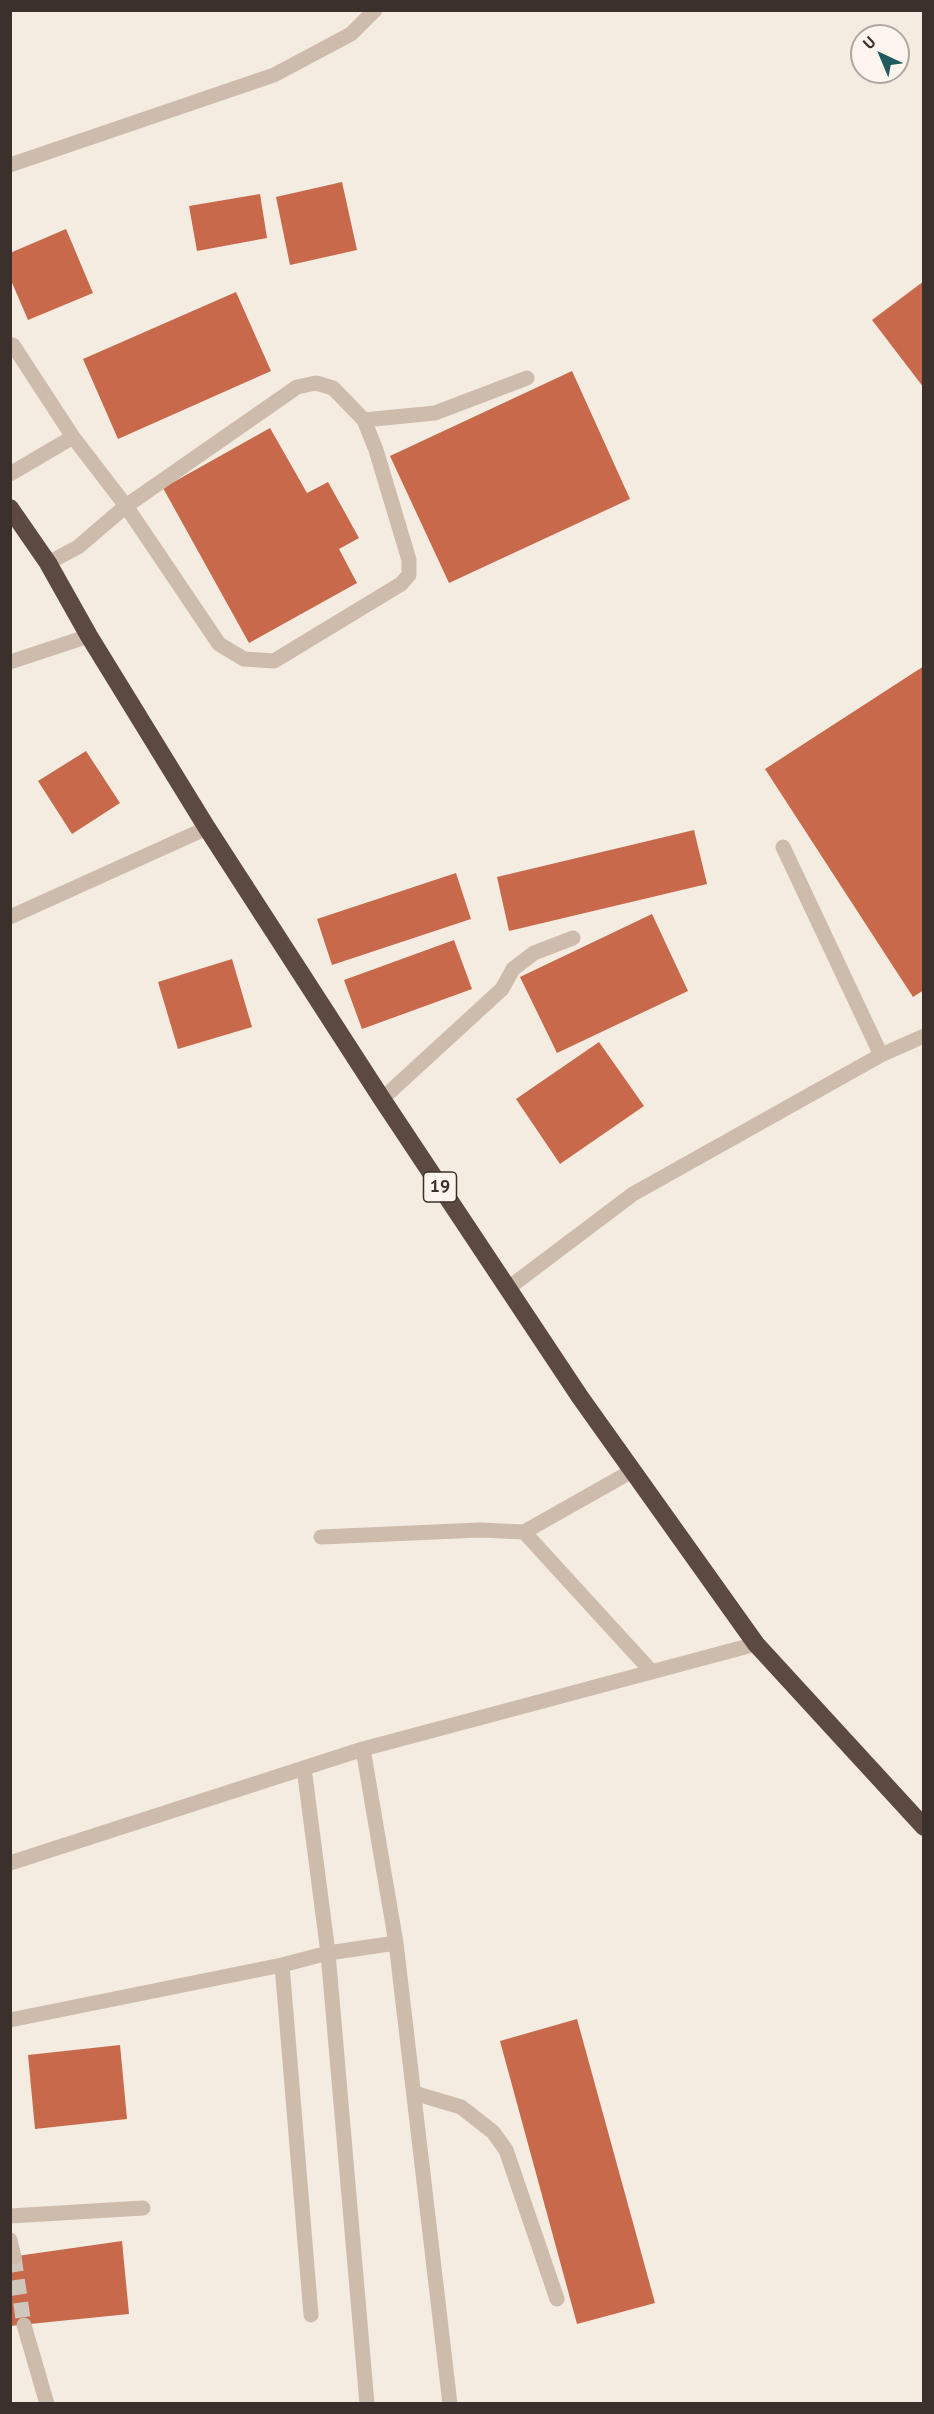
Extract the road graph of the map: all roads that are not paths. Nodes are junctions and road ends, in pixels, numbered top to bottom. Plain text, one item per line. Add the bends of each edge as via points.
1 (375, 10) edge
2 (10, 165) edge
3 (13, 345) dead end
4 (527, 378) dead end
5 (364, 420) junction
6 (73, 437) junction
7 (10, 474) edge
8 (126, 506) junction
9 (10, 508) edge
10 (48, 563) junction
11 (89, 636) junction
12 (10, 662) edge
13 (207, 828) junction
14 (783, 847) dead end
15 (10, 917) edge
16 (573, 938) dead end
17 (924, 1036) edge
18 (881, 1055) junction
19 (382, 1099) junction
20 (507, 1289) junction
21 (632, 1471) junction
22 (524, 1532) junction
23 (321, 1537) dead end
24 (756, 1644) junction
25 (652, 1672) junction
26 (363, 1749) junction
27 (304, 1768) junction
28 (924, 1827) edge
29 (10, 1863) edge
30 (396, 1943) junction
31 (328, 1953) junction
32 (282, 1965) junction
33 (10, 2020) edge
34 (414, 2093) junction
35 (143, 2208) dead end
36 (10, 2216) edge
37 (10, 2241) edge
38 (14, 2257) dead end
39 (557, 2299) dead end
40 (311, 2315) dead end
41 (24, 2325) tunnel mouth
42 (47, 2403) edge
43 (367, 2403) edge
44 (450, 2403) edge

1 - 2 street via 351,33 274,75
3 - 6 street
4 - 5 street via 435,413
5 - 8 street via 333,388 315,383 297,387
5 - 8 street via 410,560 409,575 401,584 274,661 244,659 219,644
6 - 7 street
6 - 8 street
8 - 10 street via 78,547
9 - 10 highway, 19
10 - 11 highway, 19
11 - 12 street
11 - 13 highway, 19
13 - 15 street
13 - 19 highway, 19
14 - 18 street
16 - 19 street via 534,953 513,969 502,989
17 - 18 street
18 - 20 street via 633,1194
19 - 20 highway, 19
20 - 21 highway, 19
21 - 22 street
21 - 24 highway, 19
22 - 23 street via 480,1530
22 - 25 street
24 - 25 street
24 - 28 highway, 19
25 - 26 street
26 - 27 street
26 - 30 street
27 - 29 street
27 - 31 street
30 - 31 street
30 - 34 street
31 - 32 street
31 - 43 street
32 - 33 street
32 - 40 street
34 - 39 street via 461,2107 493,2132 506,2150
34 - 44 street
35 - 36 street
37 - 38 street
41 - 42 street

